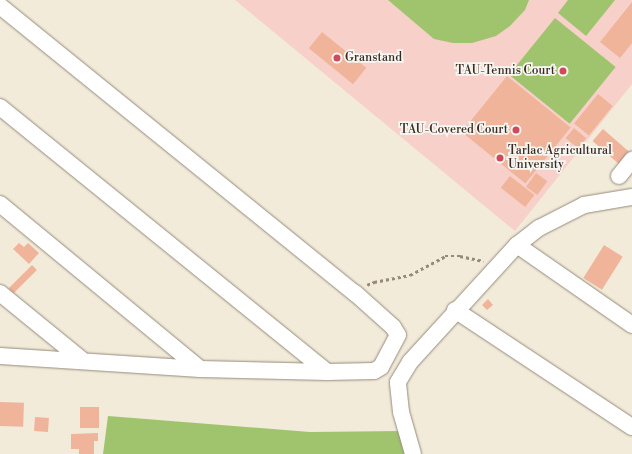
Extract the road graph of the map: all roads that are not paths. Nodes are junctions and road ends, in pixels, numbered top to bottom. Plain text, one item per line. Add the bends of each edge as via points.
1 (0, 6) edge
2 (0, 107) edge
3 (632, 160) edge
4 (619, 176) dead end
5 (630, 199) edge
6 (0, 204) edge
7 (517, 246) junction
8 (0, 293) edge
9 (455, 310) junction
10 (632, 325) edge
11 (0, 356) edge
12 (80, 360) junction
13 (200, 369) junction
14 (327, 372) junction
15 (632, 427) edge
16 (413, 454) edge

1 - 14 street via 355,293 394,328 398,335 377,370
2 - 14 street
3 - 4 street
5 - 7 street via 592,203 562,215
6 - 13 street
7 - 9 street
7 - 10 street
8 - 12 street
9 - 15 street
9 - 16 street via 410,362 398,382 401,412
11 - 12 street
12 - 13 street
13 - 14 street

